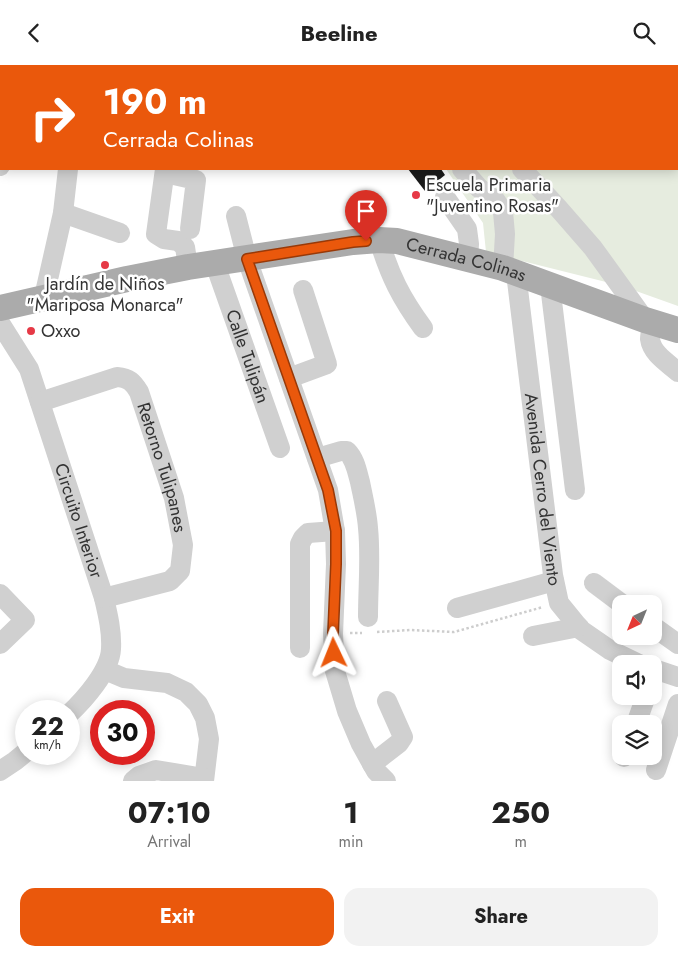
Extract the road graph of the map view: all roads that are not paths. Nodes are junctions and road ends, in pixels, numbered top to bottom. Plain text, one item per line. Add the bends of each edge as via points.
1 (68, 170) edge
2 (463, 170) edge
3 (523, 170) edge
4 (165, 171) edge
5 (445, 197) dead end
6 (63, 213) junction
7 (236, 216) dead end
8 (190, 229) dead end
9 (120, 233) dead end
10 (379, 240) junction
11 (247, 259) junction
12 (468, 259) junction
13 (215, 264) junction
14 (188, 267) junction
15 (510, 271) junction
16 (550, 285) junction
17 (303, 290) dead end
18 (44, 297) junction
19 (0, 308) edge
20 (649, 322) junction
21 (0, 323) edge
22 (423, 328) dead end
23 (678, 330) edge
24 (678, 373) edge
25 (289, 378) junction
26 (40, 402) junction
27 (280, 448) dead end
28 (317, 458) junction
29 (575, 489) dead end
30 (336, 531) junction
31 (554, 581) junction
32 (594, 583) dead end
33 (0, 594) edge
34 (612, 596) edge
35 (104, 598) junction
36 (457, 608) dead end
37 (367, 627) road end
38 (579, 627) junction
39 (662, 633) edge
40 (533, 636) dead end
41 (0, 644) edge
42 (678, 644) edge
43 (300, 648) dead end
44 (619, 655) edge
45 (105, 670) junction
46 (662, 672) edge
47 (678, 676) edge
48 (387, 701) dead end
49 (80, 702) edge
50 (678, 704) edge
51 (15, 761) edge
52 (656, 770) dead end
53 (0, 771) edge
54 (374, 774) edge
55 (204, 779) edge
56 (133, 781) edge

1 - 6 street
2 - 15 street, Avenida Cerro del Viento via 496,201 503,212
3 - 20 street via 593,248
4 - 8 street via 196,179
4 - 14 street via 156,234 178,241 185,247
5 - 12 street via 467,229
6 - 9 street
6 - 18 street
7 - 11 street
10 - 11 main road, Cerrada Colinas
10 - 12 main road, Cerrada Colinas via 398,241
10 - 22 street via 396,287
11 - 13 main road, Cerrada Colinas
11 - 25 street
12 - 15 main road, Cerrada Colinas
13 - 14 main road, Cerrada Colinas
13 - 27 street, Calle Tulipán
14 - 18 main road, Cerrada Colinas
15 - 16 main road, Cerrada Colinas
15 - 31 street, Avenida Cerro del Viento
16 - 20 main road, Cerrada Colinas
16 - 29 street
17 - 25 street via 327,364
18 - 19 main road, Cerrada Colinas
20 - 23 main road, Cerrada Colinas
20 - 24 street via 652,346
21 - 26 street, Circuito Interior via 29,369
25 - 28 street
26 - 35 street, Circuito Interior
26 - 35 street, Retorno Tulipanes via 117,377 126,378 139,392 174,498 183,545 180,571 170,581
28 - 30 street via 328,490
28 - 37 street via 347,451 357,469 368,528
30 - 43 street via 308,533 302,538
30 - 54 street via 335,671 347,711
31 - 36 street
31 - 38 street, Avenida Cerro del Viento via 559,603
32 - 34 street
33 - 41 street via 25,620
35 - 45 street, Circuito Interior via 112,651
38 - 40 street
38 - 44 street, Avenida Cerro del Viento
39 - 42 street
45 - 49 street, Circuito Interior
45 - 55 street via 124,677 167,683 186,692 198,704 209,739
46 - 47 street, Avenida Cerro del Viento
48 - 54 street via 403,737
50 - 52 street
51 - 53 street
55 - 56 street via 156,770

